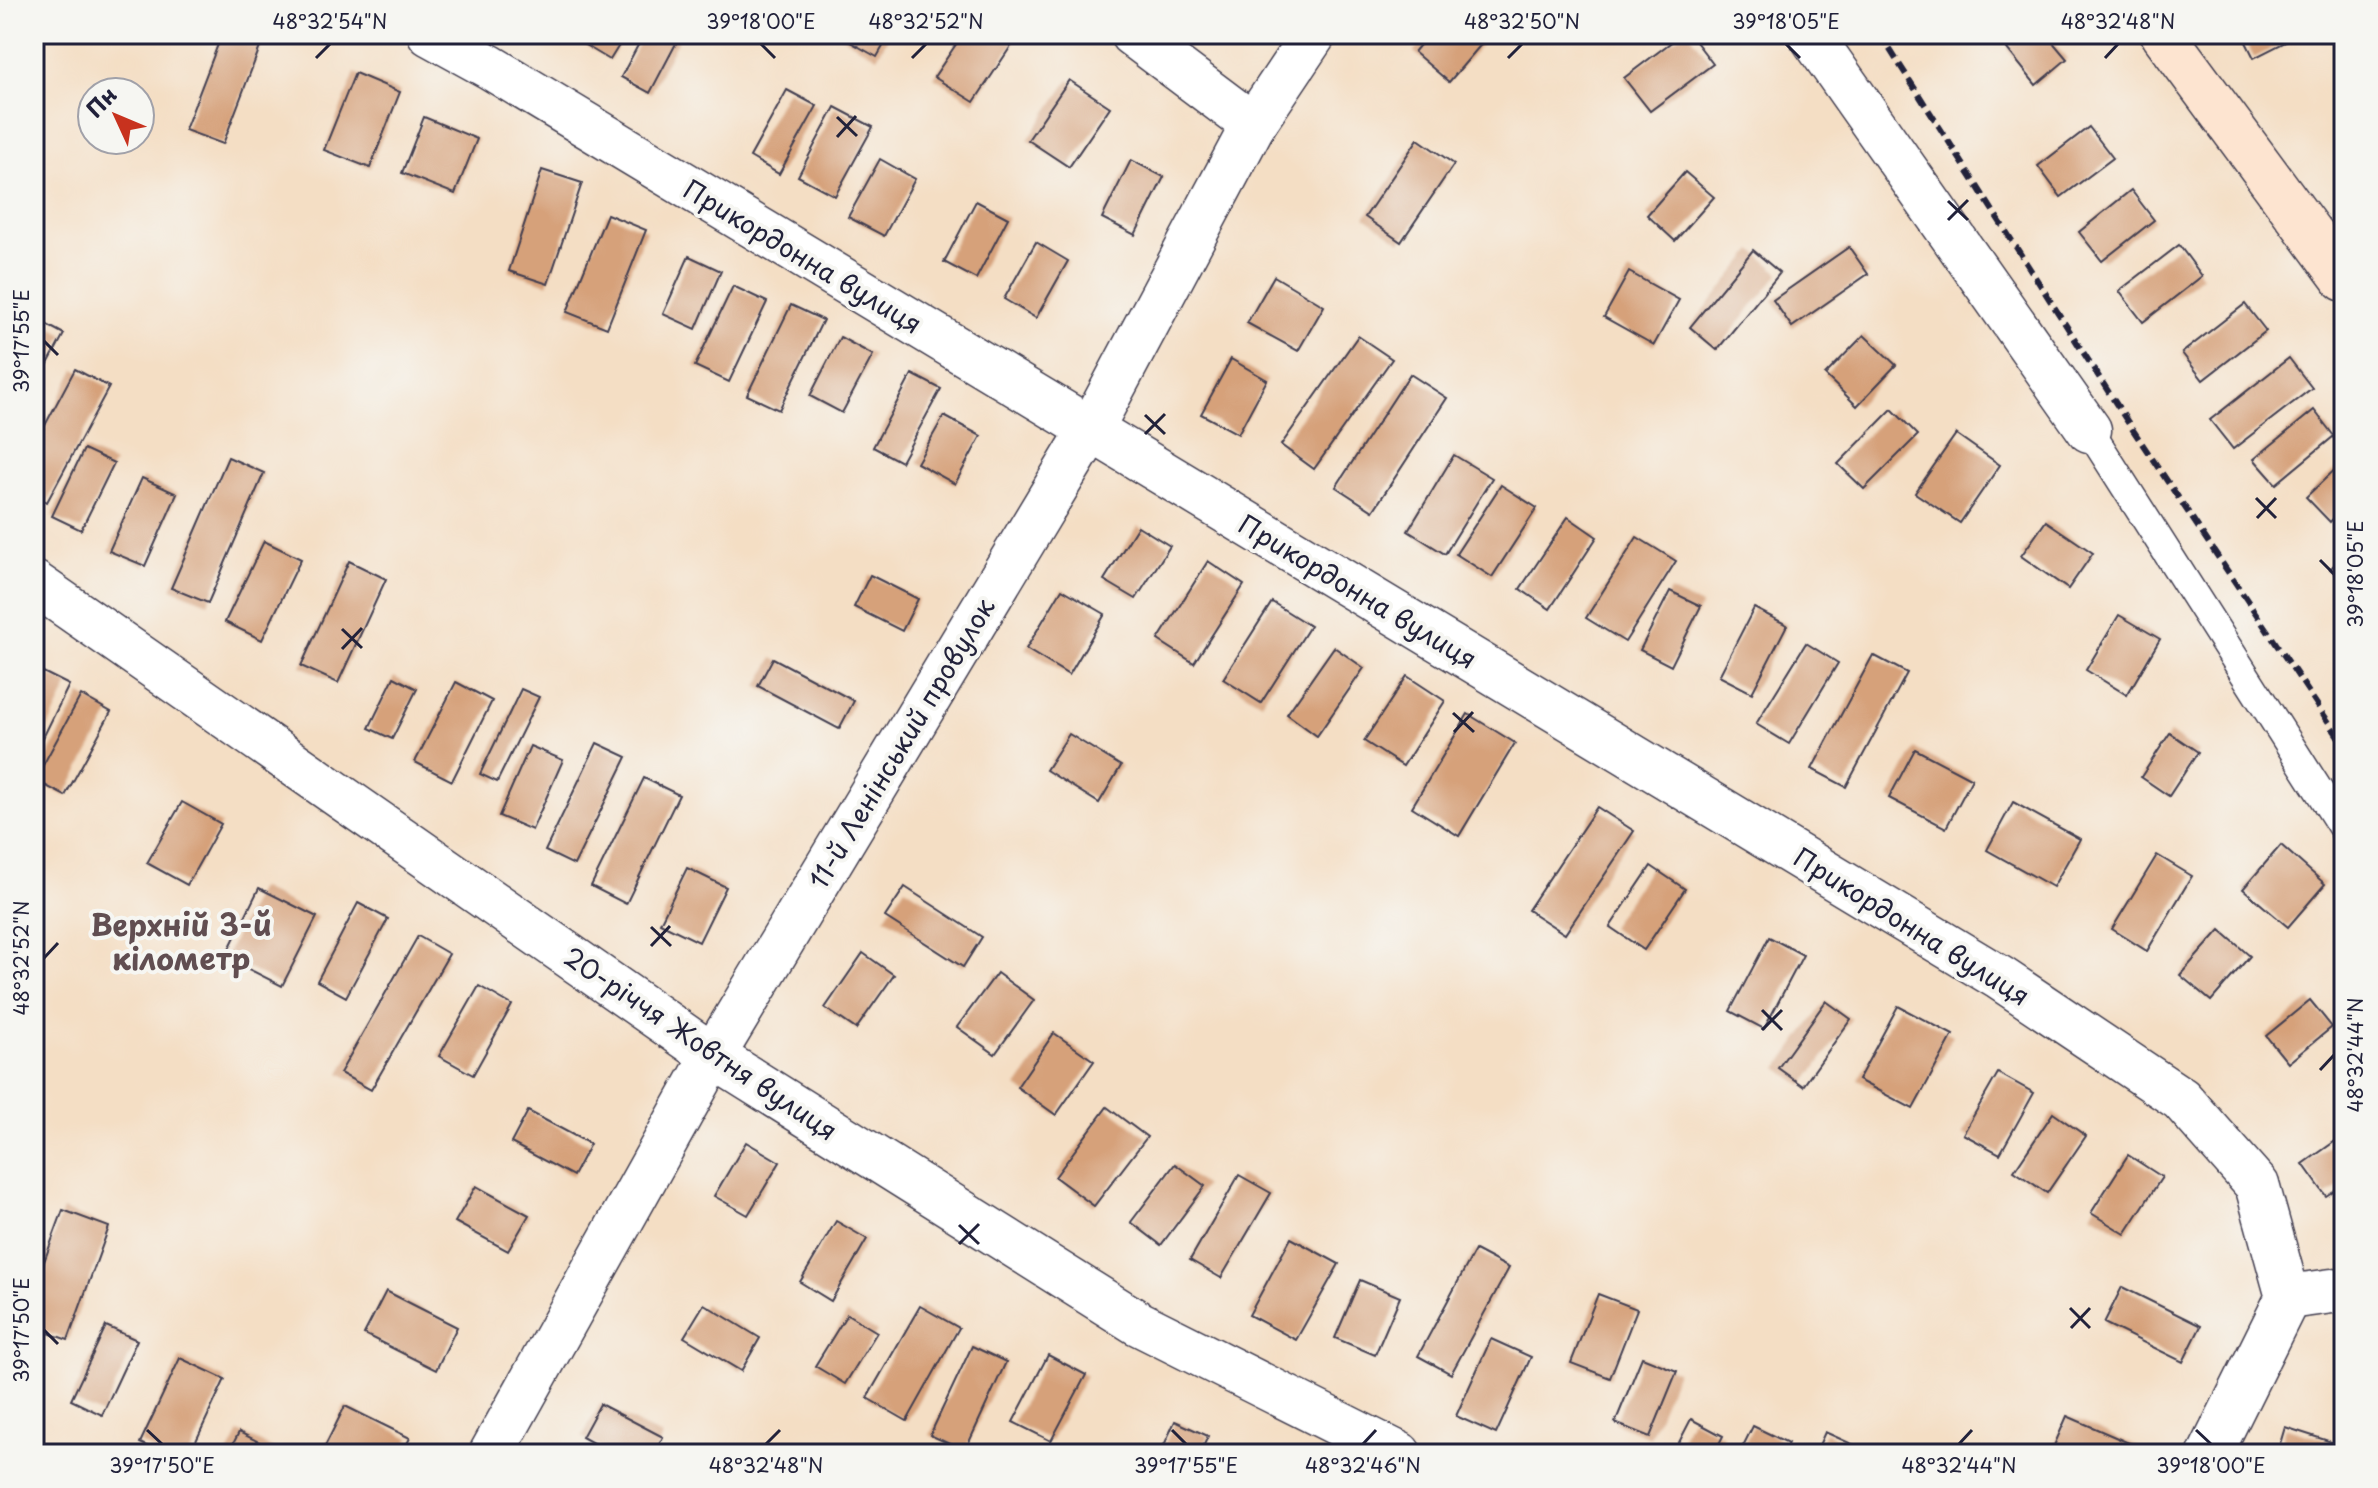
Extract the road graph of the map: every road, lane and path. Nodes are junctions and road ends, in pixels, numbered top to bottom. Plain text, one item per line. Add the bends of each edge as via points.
1 (430, 34) edge
2 (1132, 34) edge
3 (1314, 34) edge
4 (1810, 34) edge
5 (2163, 34) edge
6 (1253, 125) junction
7 (2344, 279) edge
8 (1091, 429) junction
9 (2089, 430) joint
10 (34, 583) edge
11 (2344, 830) edge
12 (713, 1056) junction
13 (2332, 1291) dead end
14 (2288, 1297) junction
15 (491, 1454) edge
16 (1399, 1454) edge
17 (2210, 1454) edge

1 - 8 street, Прикордонна вулиця
2 - 6 street
3 - 6 street, 11-й Ленінський провулок
4 - 9 street
5 - 7 street
6 - 8 street, 11-й Ленінський провулок
8 - 12 street, 11-й Ленінський провулок
8 - 14 street, Прикордонна вулиця via 2000,978 2181,1099 2257,1185
9 - 11 lane
10 - 12 street, 20-річчя Жовтня вулиця
12 - 15 street, 11-й Ленінський провулок
12 - 16 street, 20-річчя Жовтня вулиця via 1138,1323
13 - 14 street
14 - 17 street

